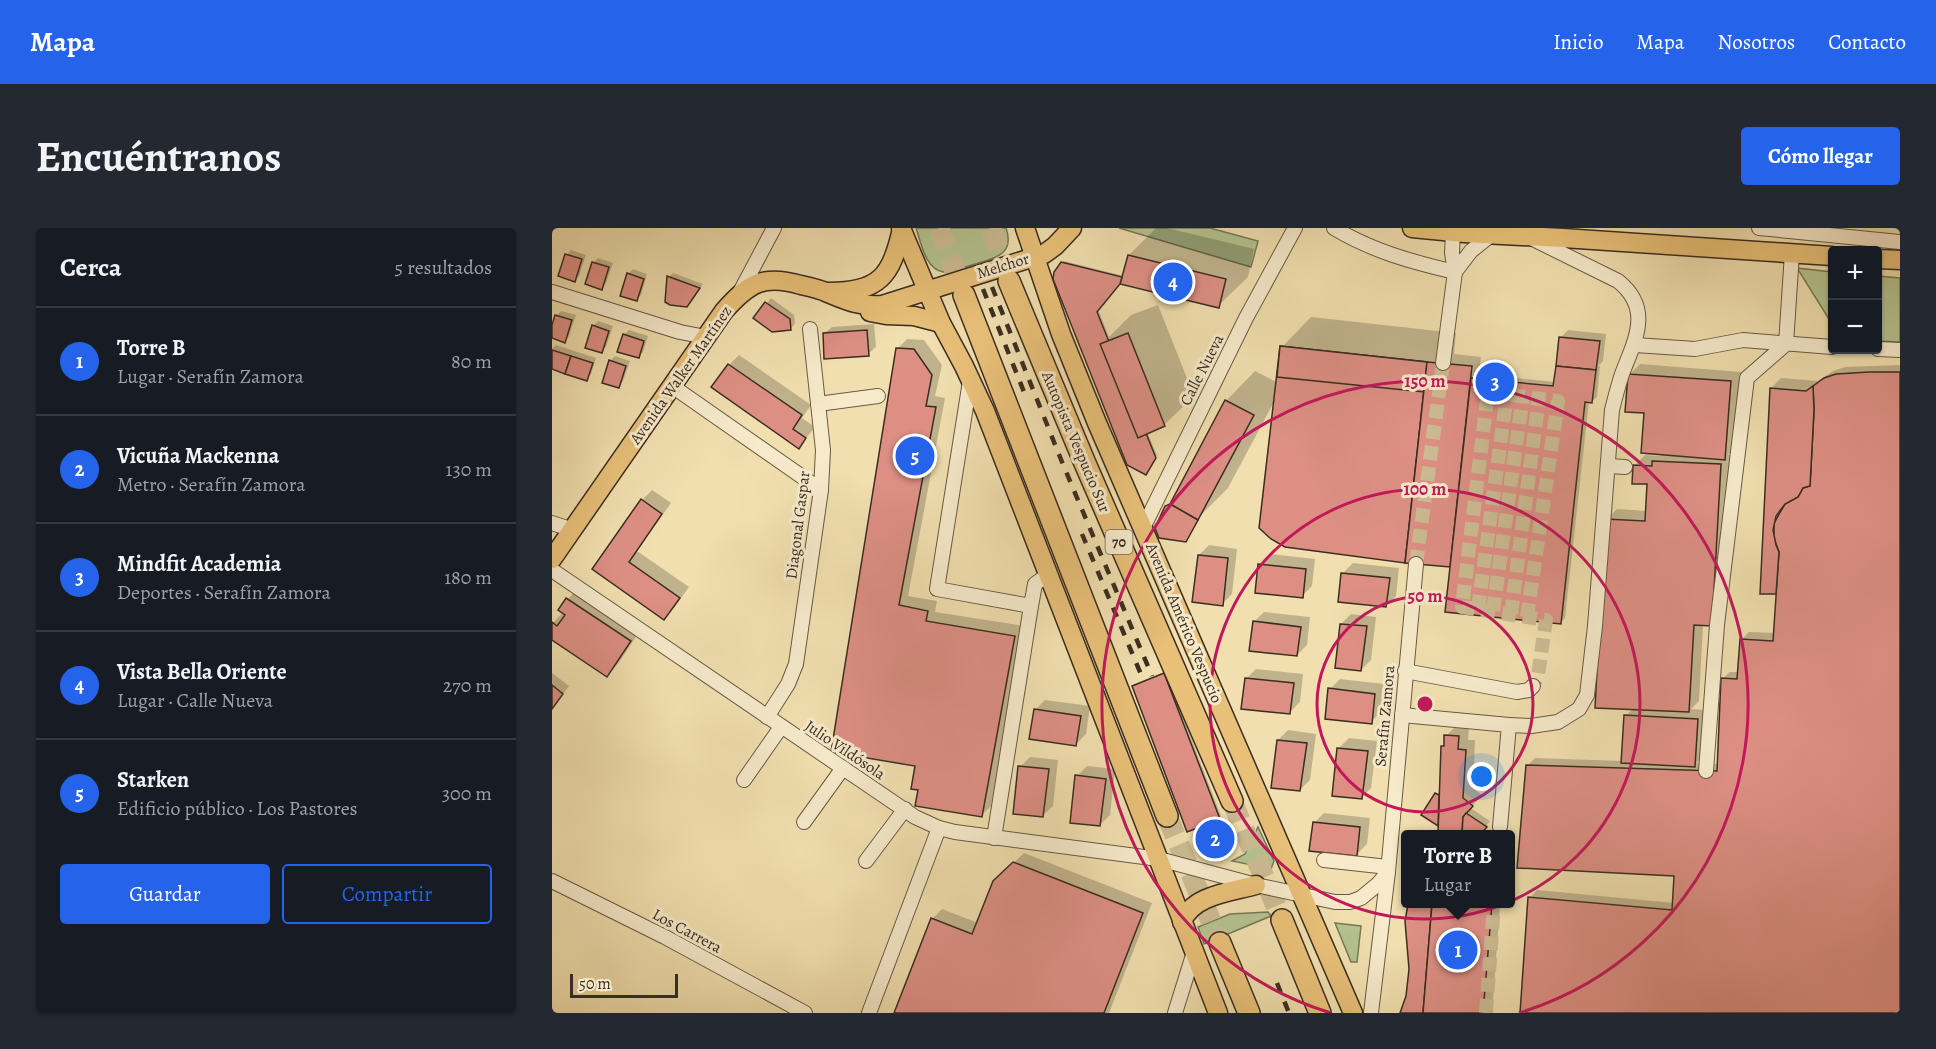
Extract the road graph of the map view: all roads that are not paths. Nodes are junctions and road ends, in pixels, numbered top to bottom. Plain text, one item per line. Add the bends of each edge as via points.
1 (774, 228) edge
2 (902, 228) edge
3 (1025, 228) edge
4 (1072, 228) edge
5 (1295, 228) edge
6 (1334, 228) edge
7 (1412, 228) edge
8 (1759, 228) edge
9 (1817, 231) edge
10 (1453, 232) junction
11 (1491, 235) junction
12 (1529, 237) junction
13 (1900, 242) edge
14 (1792, 254) junction
15 (1824, 256) edge
16 (1035, 257) junction
17 (1882, 259) edge
18 (1900, 260) edge
19 (1455, 272) junction
20 (1010, 281) tunnel mouth
21 (926, 291) junction
22 (552, 292) edge
23 (827, 292) junction
24 (738, 295) junction
25 (964, 296) tunnel mouth
26 (846, 302) junction
27 (940, 323) junction
28 (810, 329) dead end
29 (706, 337) junction
30 (1786, 344) junction
31 (1635, 345) junction
32 (1828, 347) edge
33 (1882, 349) edge
34 (1900, 350) edge
35 (1443, 363) tunnel mouth
36 (970, 381) junction
37 (672, 386) junction
38 (878, 396) dead end
39 (818, 404) junction
40 (1608, 466) junction
41 (1625, 467) dead end
42 (821, 490) junction
43 (552, 523) edge
44 (1143, 528) junction
45 (573, 530) junction
46 (552, 559) edge
47 (1416, 564) tunnel mouth
48 (552, 570) edge
49 (1049, 574) junction
50 (1031, 606) junction
51 (1405, 671) junction
52 (1533, 686) dead end
53 (1402, 715) junction
54 (767, 717) junction
55 (1509, 725) junction
56 (781, 727) junction
57 (843, 768) junction
58 (1706, 771) dead end
59 (744, 780) dead end
60 (1232, 801) tunnel mouth
61 (904, 809) junction
62 (1167, 816) tunnel mouth
63 (804, 822) dead end
64 (1500, 827) dead end
65 (939, 828) junction
66 (994, 838) junction
67 (1159, 859) junction
68 (1324, 860) dead end
69 (866, 861) dead end
70 (1388, 869) junction
71 (552, 881) edge
72 (1256, 885) junction
73 (1301, 895) junction
74 (1282, 920) tunnel mouth
75 (1182, 922) junction
76 (1220, 944) tunnel mouth
77 (1194, 952) junction
78 (805, 1013) edge
79 (869, 1013) edge
80 (1175, 1013) edge
81 (1218, 1013) edge
82 (1249, 1013) edge
83 (1320, 1013) edge
84 (1353, 1013) edge
85 (1371, 1013) edge

1 - 24 street
2 - 21 main road
2 - 23 main road via 892,263 879,280 852,290
3 - 16 main road, Avenida Américo Vespucio
4 - 16 main road, Melchor via 1055,246
5 - 44 street, Calle Nueva via 1250,310
6 - 19 street via 1374,249
7 - 10 main road
8 - 9 street
9 - 13 street
9 - 15 street
10 - 11 main road
10 - 19 street
11 - 12 main road
11 - 19 street via 1471,251
12 - 14 main road
12 - 31 street via 1624,286 1639,314
14 - 15 main road
14 - 30 street
16 - 21 main road, Melchor
16 - 44 main road, Avenida Américo Vespucio via 1078,378
17 - 18 main road
19 - 35 street
20 - 60 highway, Autopista Vespucio Sur / 70
21 - 26 main road, Avenida Walker Martínez via 882,305
21 - 27 main road
22 - 29 street
23 - 24 main road, Avenida Walker Martínez via 773,280 751,285
23 - 26 main road, Avenida Walker Martínez
24 - 29 main road, Avenida Walker Martínez
25 - 62 highway
26 - 27 main road via 872,312 912,315
27 - 36 main road
28 - 39 street, Diagonal Gaspar
29 - 37 main road, Avenida Walker Martínez
30 - 31 street via 1743,340 1695,350
30 - 32 street
30 - 58 street via 1748,378 1716,625
31 - 40 street via 1612,410
33 - 34 street
36 - 49 main road
36 - 50 street via 937,589
37 - 42 street
37 - 45 main road, Avenida Walker Martínez
38 - 39 street
39 - 42 street, Diagonal Gaspar via 823,450
40 - 41 street
40 - 55 street via 1587,695 1579,709 1558,722
42 - 54 street, Diagonal Gaspar via 796,664
43 - 45 street
44 - 73 main road, Avenida Américo Vespucio
45 - 46 main road, Avenida Walker Martínez
47 - 51 street, Serafín Zamora
48 - 54 street, Julio Vildósola
49 - 50 street via 1035,584
49 - 67 main road
50 - 66 street
51 - 52 street via 1517,692
51 - 53 street, Serafín Zamora
53 - 55 street
53 - 70 street, Serafín Zamora
54 - 56 street, Julio Vildósola
55 - 64 street
56 - 57 street, Julio Vildósola
56 - 59 street
57 - 61 street, Julio Vildósola
57 - 63 street
61 - 65 street, Julio Vildósola
61 - 69 street
65 - 66 street, Julio Vildósola
65 - 79 street
66 - 67 street, Julio Vildósola
67 - 72 street
67 - 75 main road
68 - 70 street
70 - 73 street via 1369,893 1350,902
70 - 85 street, Serafín Zamora
71 - 78 street, Los Carrera
72 - 73 street
72 - 75 main road via 1200,901 1187,911
73 - 84 main road, Avenida Américo Vespucio
74 - 83 highway
75 - 77 main road
76 - 82 highway
77 - 80 street
77 - 81 main road

